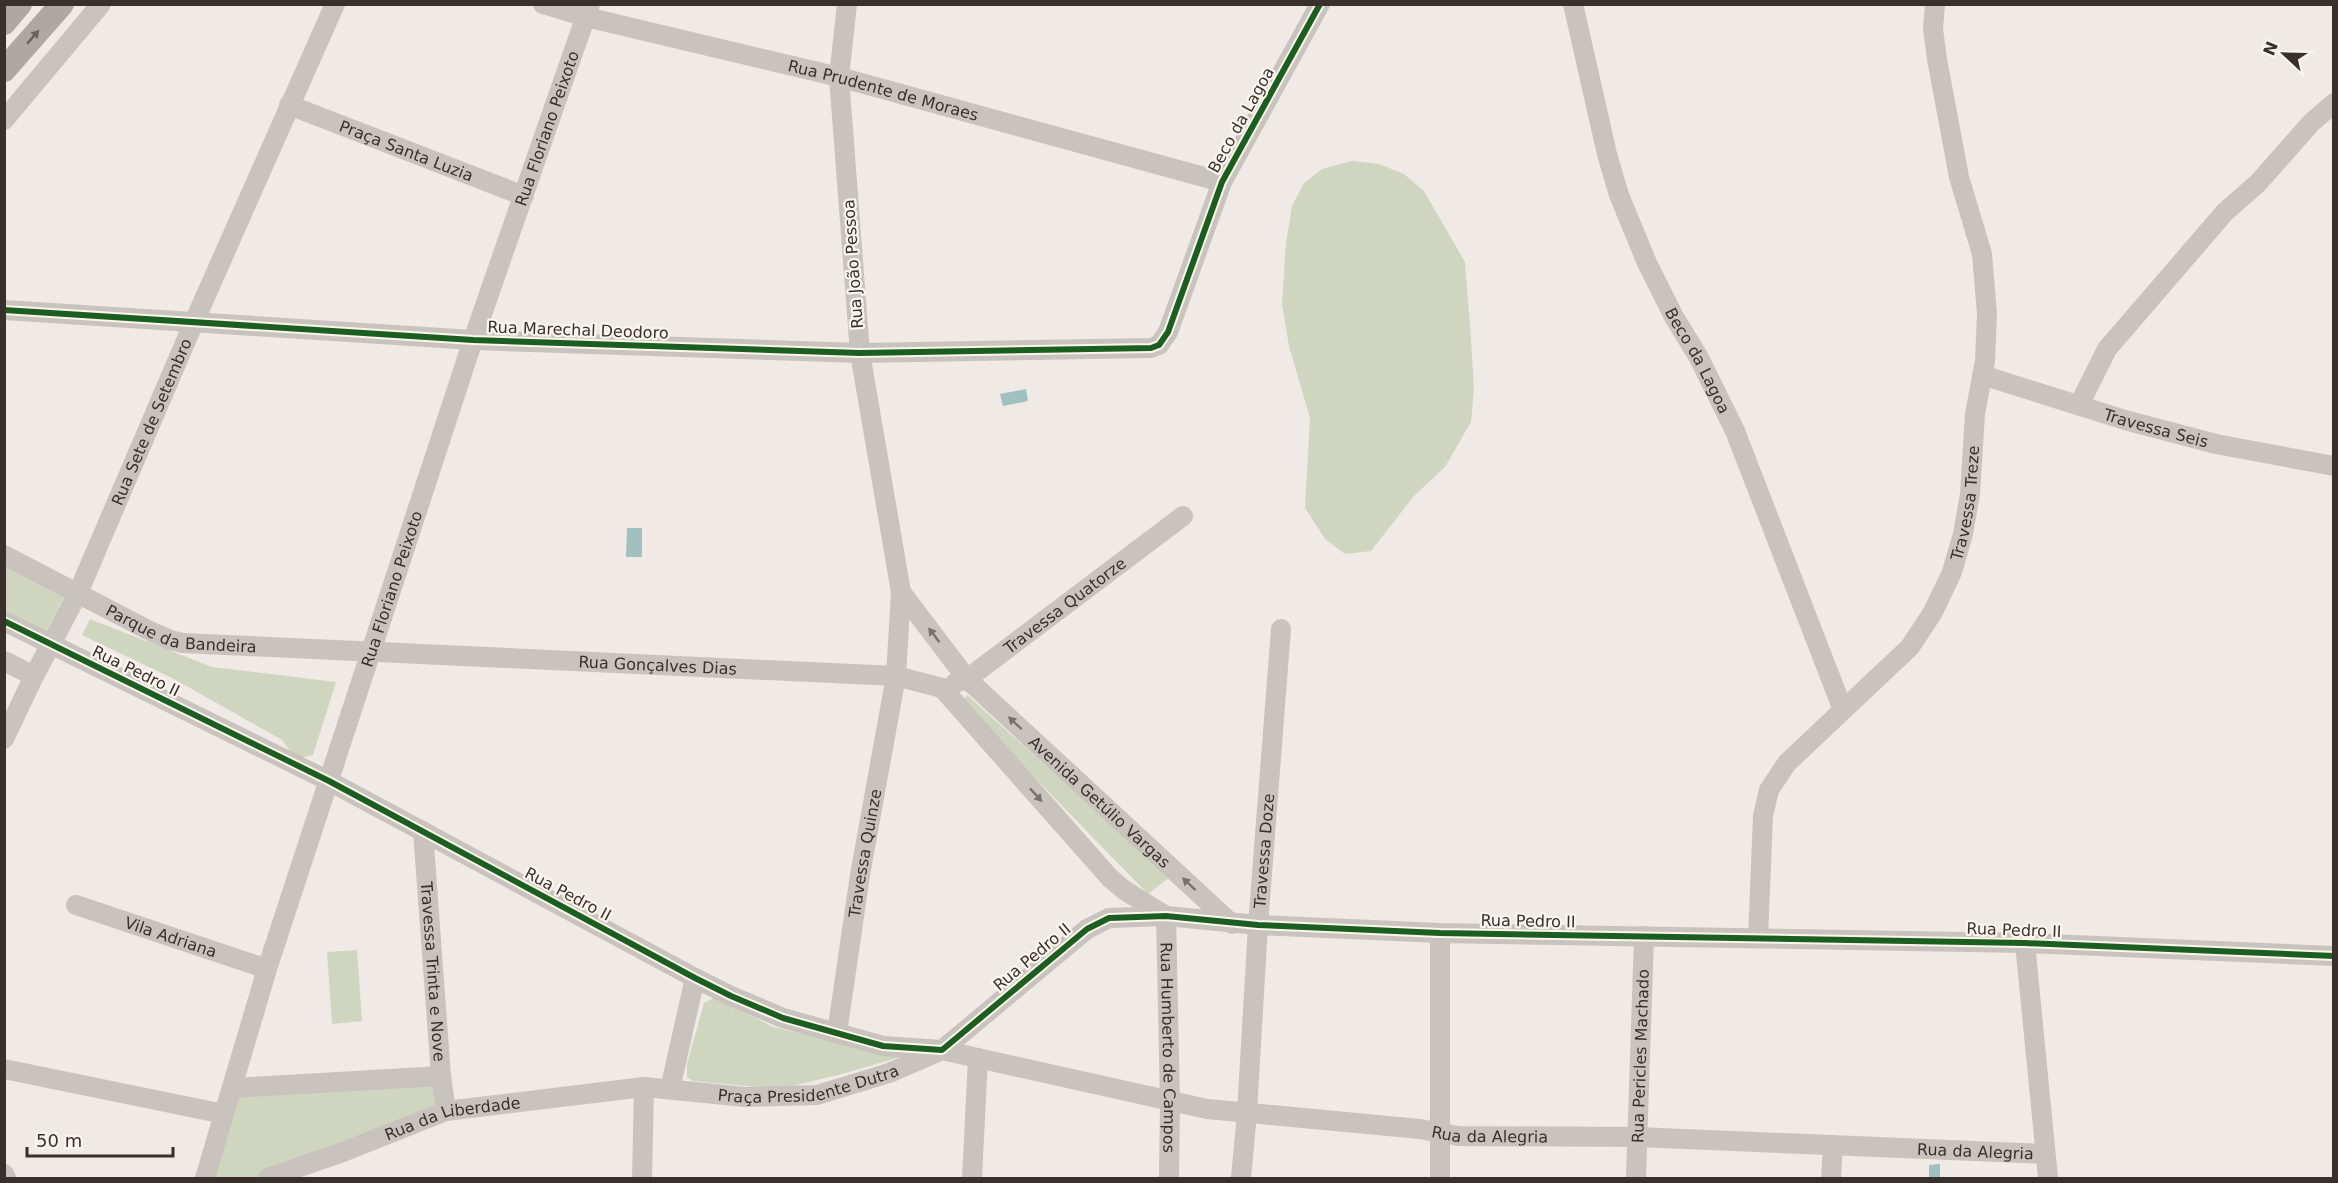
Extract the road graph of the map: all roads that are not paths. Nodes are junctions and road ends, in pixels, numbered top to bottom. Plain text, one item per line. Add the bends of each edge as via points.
1 (20, 4) edge
2 (62, 4) edge
3 (101, 4) edge
4 (335, 4) edge
5 (543, 4) edge
6 (847, 4) edge
7 (1320, 4) edge
8 (1573, 4) edge
9 (1935, 4) edge
10 (588, 11) edge
11 (4, 23) edge
12 (4, 70) edge
13 (839, 76) junction
14 (2334, 103) edge
15 (290, 105) junction
16 (4, 120) edge
17 (1222, 182) junction
18 (524, 196) junction
19 (4, 310) edge
20 (194, 322) junction
21 (473, 340) junction
22 (1151, 348) joint
23 (860, 353) junction
24 (1982, 375) junction
25 (2079, 405) junction
26 (2334, 466) edge
27 (1183, 516) dead end
28 (4, 555) edge
29 (901, 592) junction
30 (78, 593) junction
31 (4, 621) edge
32 (1281, 629) dead end
33 (51, 644) junction
34 (372, 653) junction
35 (4, 661) edge
36 (34, 676) junction
37 (896, 676) junction
38 (967, 679) junction
39 (942, 688) junction
40 (1843, 710) junction
41 (4, 739) edge
42 (329, 781) junction
43 (423, 831) junction
44 (76, 905) dead end
45 (1166, 916) junction
46 (1232, 924) junction
47 (1258, 925) junction
48 (1440, 933) junction
49 (1644, 936) junction
50 (1758, 938) junction
51 (2025, 943) junction
52 (2334, 956) edge
53 (267, 969) junction
54 (695, 978) junction
55 (837, 1033) junction
56 (942, 1050) junction
57 (978, 1058) junction
58 (4, 1069) edge
59 (441, 1076) junction
60 (644, 1087) junction
61 (233, 1088) junction
62 (670, 1089) junction
63 (1170, 1102) junction
64 (446, 1111) junction
65 (1247, 1113) junction
66 (224, 1114) junction
67 (1440, 1133) junction
68 (1636, 1137) junction
69 (1833, 1145) junction
70 (2045, 1154) junction
71 (4, 1174) edge
72 (6, 1179) edge
73 (206, 1179) edge
74 (268, 1179) edge
75 (642, 1179) edge
76 (972, 1179) edge
77 (1169, 1179) edge
78 (1241, 1179) edge
79 (1440, 1179) edge
80 (1636, 1179) edge
81 (1831, 1179) edge
82 (2048, 1179) edge

1 - 11 main road
12 -> 2 main road
3 - 16 street
4 - 15 street, Rua Sete de Setembro
5 - 10 street, Rua Prudente de Moraes
6 - 13 street, Rua João Pessoa
7 - 17 street, Beco da Lagoa
8 - 40 street, Beco da Lagoa via 1619,195 1647,263 1735,431
9 - 24 street, Travessa Treze via 1933,28 1959,177 1982,254 1987,314
10 - 13 street, Rua Prudente de Moraes
10 - 18 street, Rua Floriano Peixoto
13 - 17 street, Rua Prudente de Moraes
13 - 23 street, Rua João Pessoa
14 - 25 street via 2226,212 2107,349
15 - 18 street, Praça Santa Luzia
15 - 20 street, Rua Sete de Setembro
17 - 22 street, Beco da Lagoa via 1168,332 1159,345
18 - 21 street, Rua Floriano Peixoto
19 - 20 street, Rua Marechal Deodoro
20 - 21 street, Rua Marechal Deodoro
20 - 30 street, Rua Sete de Setembro
21 - 23 street, Rua Marechal Deodoro
21 - 34 street, Rua Floriano Peixoto
22 - 23 street, Rua Marechal Deodoro
23 - 29 street, Rua João Pessoa
24 - 25 street, Travessa Seis
24 - 40 street, Travessa Treze via 1975,414 1970,494 1952,572 1910,647
25 - 26 street, Travessa Seis via 2216,444
27 - 38 street, Travessa Quatorze
28 - 30 street, Parque da Bandeira
29 - 37 street, Rua João Pessoa
38 -> 29 street, Rua João Pessoa
30 - 33 street, Rua Sete de Setembro
30 - 34 street, Parque da Bandeira via 170,640
31 - 33 street, Rua Pedro II
32 - 47 street, Travessa Doze
33 - 36 street, Rua Sete de Setembro
33 - 42 street, Rua Pedro II
34 - 37 street, Rua Gonçalves Dias
34 - 42 street, Rua Floriano Peixoto
35 - 36 street
36 - 41 street, Rua Sete de Setembro
37 - 39 street, Rua Gonçalves Dias
37 - 55 street, Travessa Quinze via 860,875
38 - 39 street, Travessa Quatorze
46 -> 38 street, Avenida Getúlio Vargas
39 -> 45 street, Avenida Getúlio Vargas via 1110,878
40 - 50 street, Travessa Treze via 1787,763 1769,790 1763,816
42 - 43 street, Rua Pedro II
42 - 53 street, Rua Floriano Peixoto
43 - 54 street, Rua Pedro II
43 - 59 street, Travessa Trinta e Nove
44 - 53 street, Vila Adriana
45 - 46 street, Rua Pedro II
45 - 56 street, Rua Pedro II via 1109,918 1087,929
45 - 63 street, Rua Humberto de Campos
46 - 47 street, Rua Pedro II
47 - 48 street, Rua Pedro II
47 - 65 street, Travessa Doze
48 - 49 street, Rua Pedro II
48 - 67 street
49 - 50 street, Rua Pedro II
49 - 68 street, Rua Pericles Machado
50 - 51 street, Rua Pedro II
51 - 52 street, Rua Pedro II
51 - 70 street
53 - 61 street, Rua Floriano Peixoto
54 - 55 street, Rua Pedro II via 783,1018
54 - 62 street
55 - 56 street, Rua Pedro II via 883,1046
56 - 57 street, Rua da Alegria
56 - 62 street, Praça Presidente Dutra via 889,1073 817,1095 745,1097
57 - 63 street, Rua da Alegria
57 - 76 street
58 - 66 street
59 - 61 street
59 - 64 street, Travessa Trinta e Nove
60 - 62 street, Praça Presidente Dutra
60 - 64 street, Rua da Liberdade
60 - 75 street
61 - 66 street, Rua Floriano Peixoto
63 - 65 street, Rua da Alegria
63 - 77 street, Rua Humberto de Campos
64 - 74 street, Rua da Liberdade
65 - 67 street, Rua da Alegria
65 - 78 street, Travessa Doze
66 - 73 street, Rua Floriano Peixoto
67 - 68 street, Rua da Alegria
67 - 79 street
68 - 69 street, Rua da Alegria
68 - 80 street, Rua Pericles Machado
69 - 70 street, Rua da Alegria
69 - 81 street
70 - 82 street
71 - 72 street

